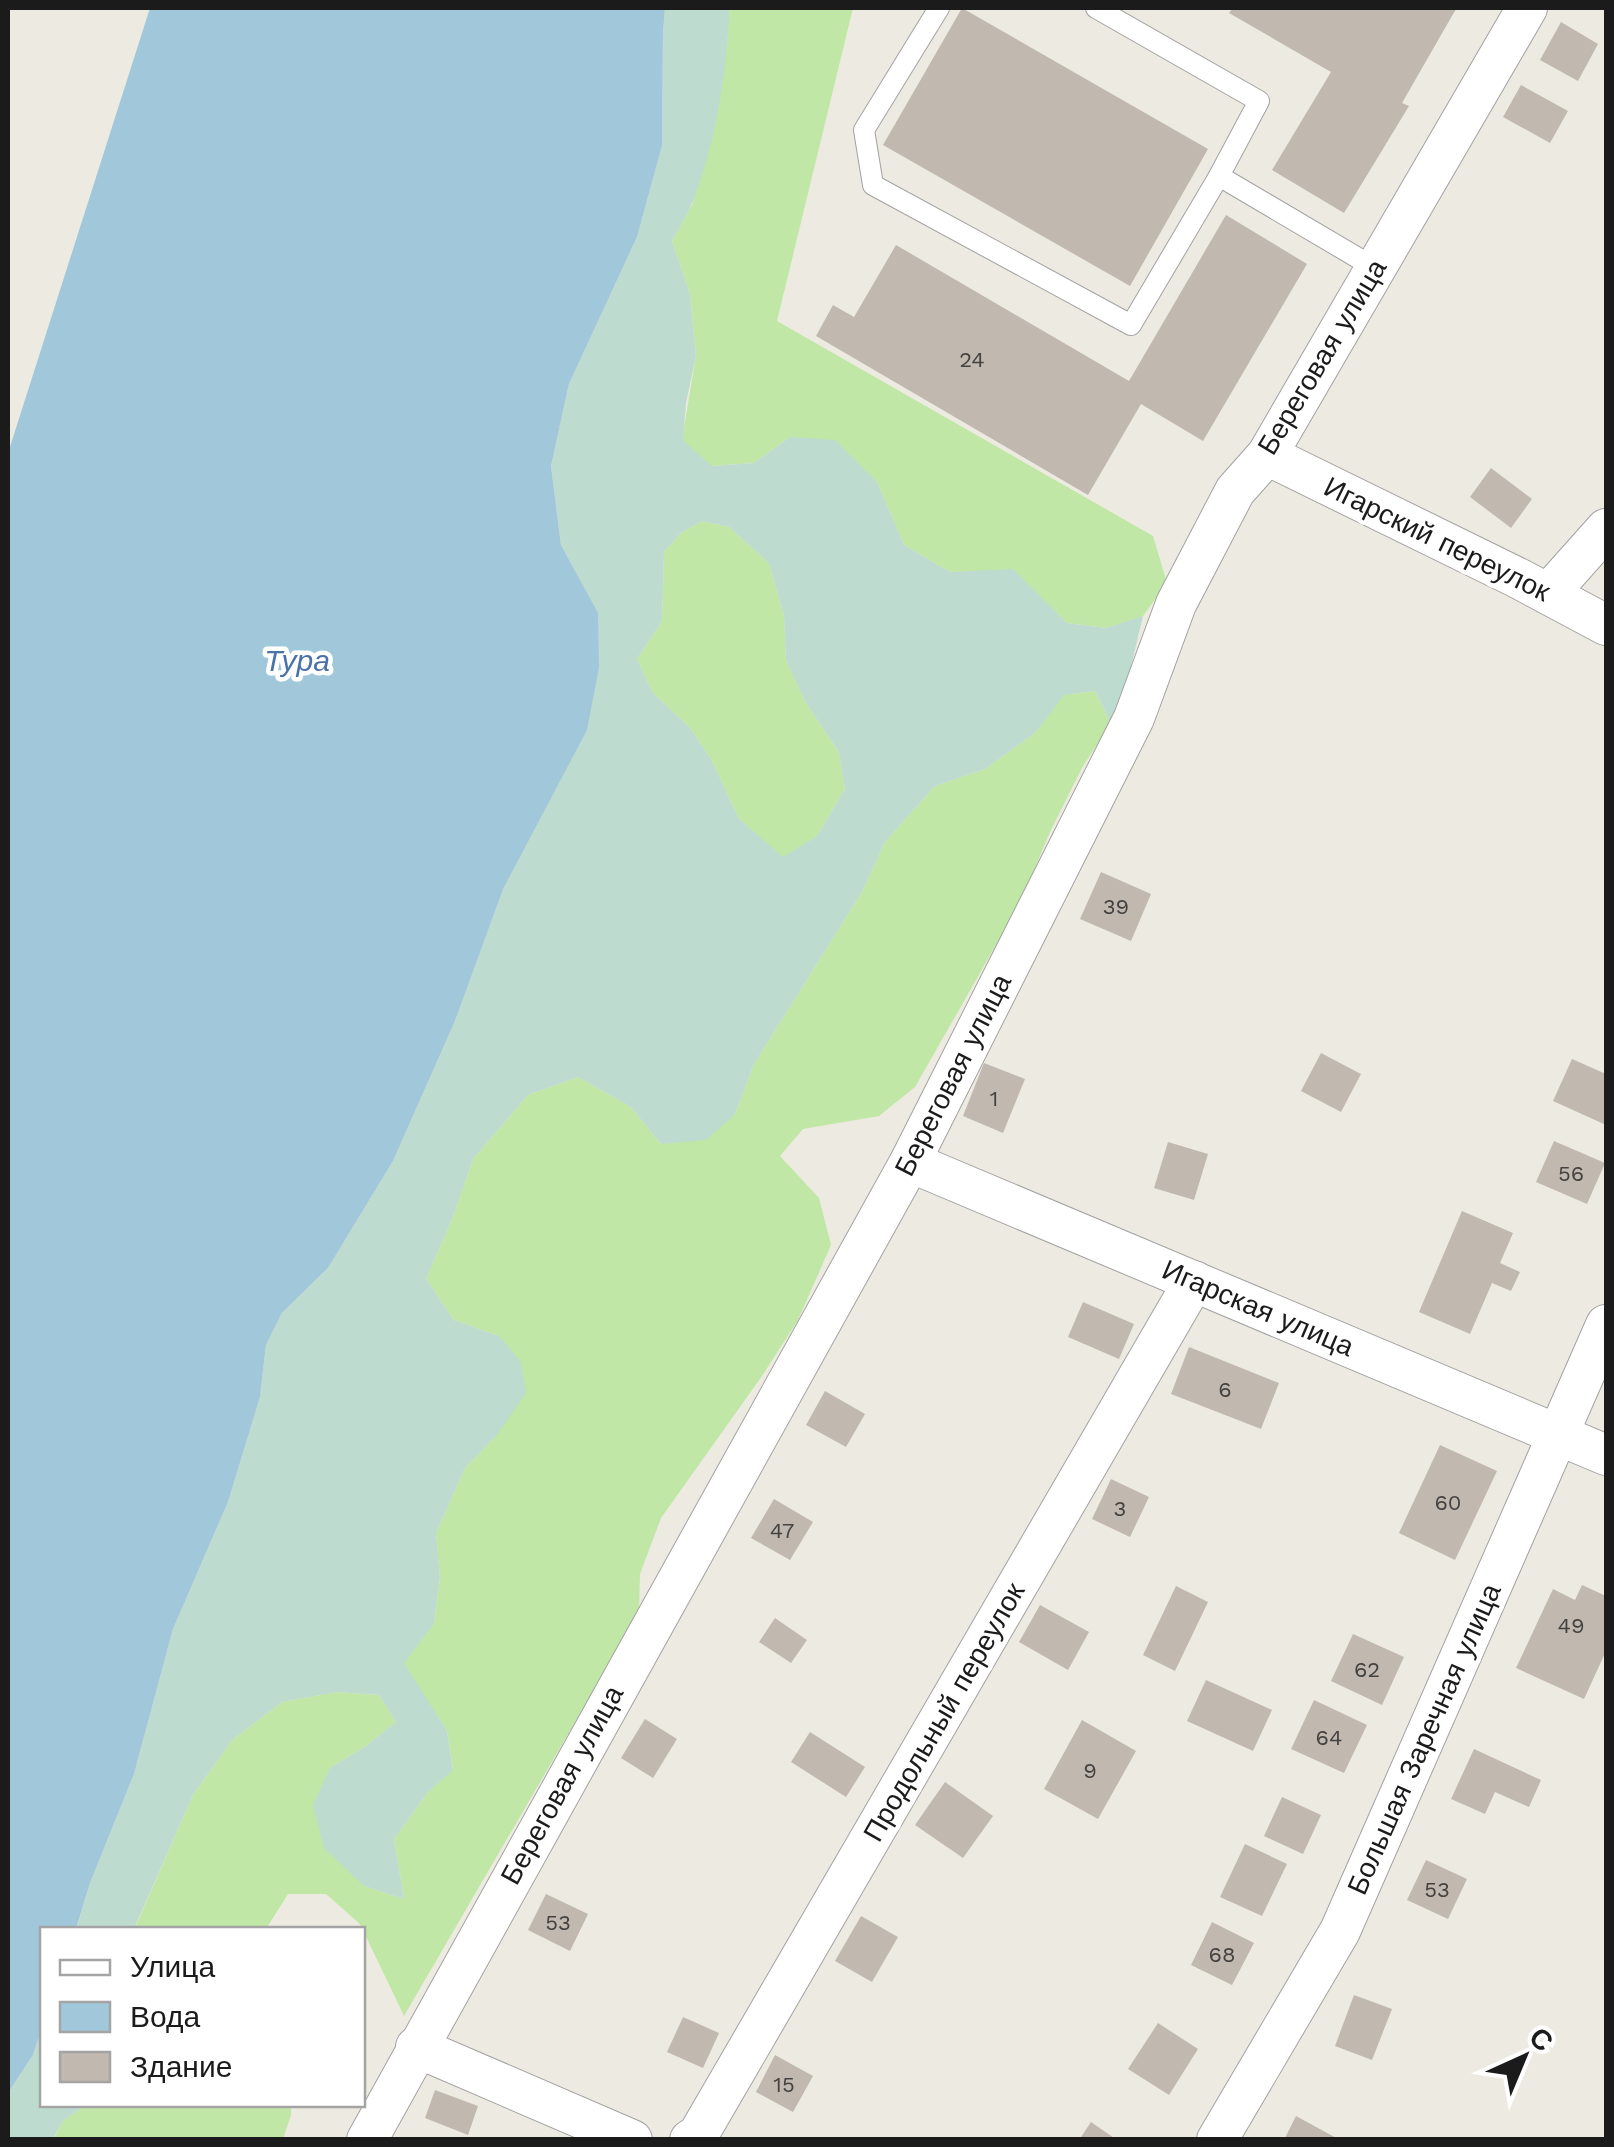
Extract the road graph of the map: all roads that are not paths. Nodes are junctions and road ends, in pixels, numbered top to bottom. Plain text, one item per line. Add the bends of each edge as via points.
1 (939, 8) edge
2 (1096, 8) edge
3 (1527, 8) edge
4 (1219, 176) junction
5 (1375, 268) junction
6 (1267, 454) junction
7 (1606, 529) edge
8 (1548, 594) junction
9 (1606, 625) edge
10 (910, 1162) junction
11 (1194, 1281) junction
12 (1606, 1325) edge
13 (1559, 1434) junction
14 (1606, 1455) edge
15 (416, 2047) junction
16 (367, 2140) edge
17 (632, 2140) edge
18 (690, 2140) edge
19 (1216, 2140) edge

1 - 4 lane via 864,130 873,185 1131,325
2 - 4 lane via 1259,102
3 - 5 street, Береговая улица
4 - 5 lane
5 - 6 street, Береговая улица
6 - 8 street, Игарский переулок
6 - 10 street, Береговая улица via 1235,491 1176,604 1134,718
7 - 8 street
8 - 9 street, Игарский переулок
10 - 11 street, Игарская улица
10 - 15 street, Береговая улица
11 - 13 street, Игарская улица
11 - 18 street, Продольный переулок
12 - 13 street, Большая Заречная улица
13 - 14 street, Игарская улица
13 - 19 street, Большая Заречная улица via 1340,1931
15 - 16 street, Береговая улица
15 - 17 street

